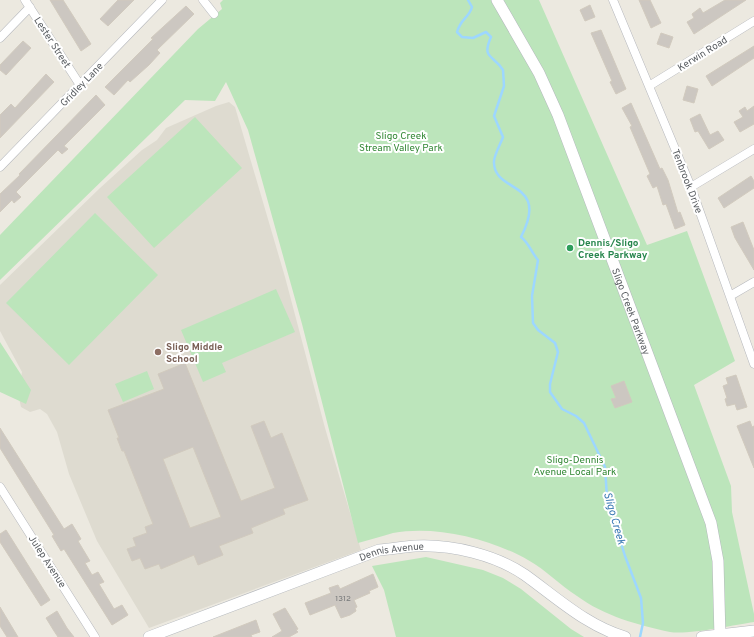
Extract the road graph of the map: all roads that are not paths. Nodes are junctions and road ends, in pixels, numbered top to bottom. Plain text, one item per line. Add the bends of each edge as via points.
1 (162, 0) edge
2 (203, 0) edge
3 (497, 0) edge
4 (613, 0) edge
5 (27, 4) edge
6 (214, 14) dead end
7 (754, 21) edge
8 (0, 38) edge
9 (80, 85) junction
10 (649, 86) junction
11 (754, 149) edge
12 (0, 168) edge
13 (691, 187) junction
14 (754, 282) edge
15 (730, 296) junction
16 (754, 364) edge
17 (0, 487) edge
18 (754, 631) edge
19 (720, 636) edge
20 (95, 637) edge
21 (149, 637) edge
22 (624, 637) edge
23 (702, 637) edge

1 - 9 street, Gridley Lane
2 - 6 street
3 - 19 street, Sligo Creek Parkway via 539,73 558,115 711,523 718,561
4 - 10 street, Tenbrook Drive
5 - 8 street
5 - 9 street, Lester Street
7 - 10 street, Kerwin Road
9 - 12 street, Gridley Lane
10 - 13 street, Tenbrook Drive
11 - 13 street
13 - 15 street, Tenbrook Drive
14 - 15 street
15 - 16 street, Tenbrook Drive
17 - 20 street, Julep Avenue
18 - 19 street
19 - 23 street
21 - 22 street, Dennis Avenue via 379,550 416,546 445,547 499,561 524,574 602,629

